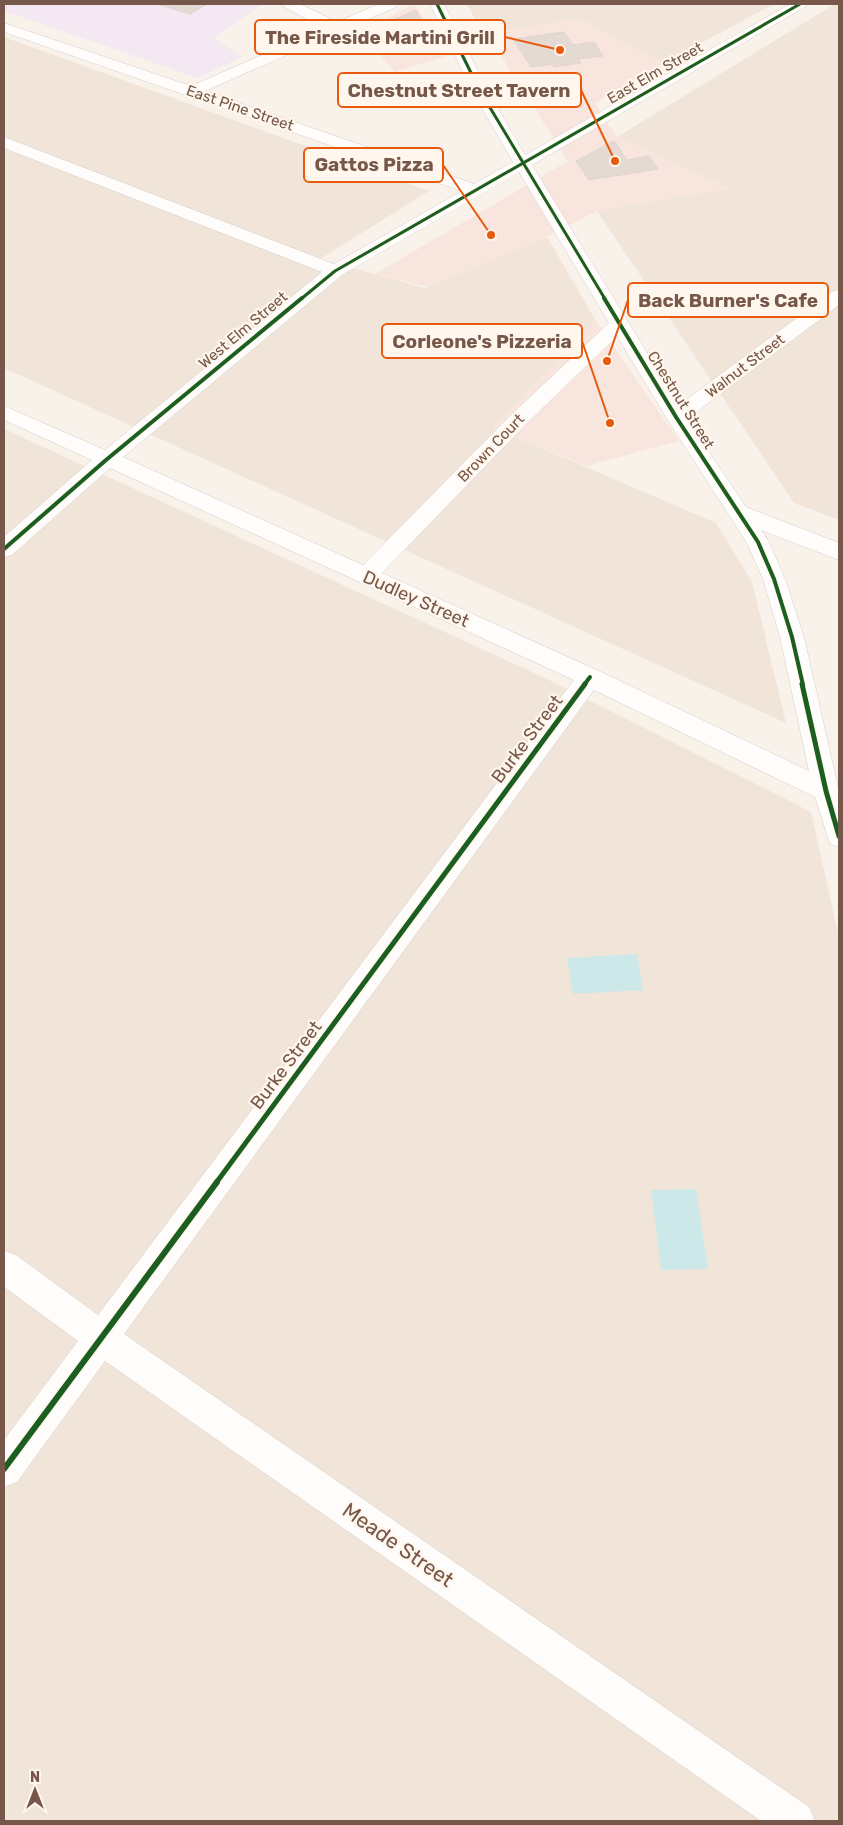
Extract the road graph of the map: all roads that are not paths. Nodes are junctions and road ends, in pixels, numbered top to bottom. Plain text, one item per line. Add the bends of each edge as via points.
1 (289, 4) edge
2 (391, 4) edge
3 (437, 4) edge
4 (800, 4) edge
5 (4, 27) edge
6 (336, 28) junction
7 (193, 91) junction
8 (4, 142) edge
9 (522, 163) junction
10 (475, 190) junction
11 (335, 271) junction
12 (839, 296) edge
13 (620, 324) junction
14 (4, 412) edge
15 (676, 417) junction
16 (106, 460) junction
17 (740, 513) junction
18 (4, 549) edge
19 (839, 552) edge
20 (366, 576) junction
21 (590, 677) junction
22 (826, 791) junction
23 (839, 836) edge
24 (4, 1267) edge
25 (101, 1338) junction
26 (4, 1469) edge
27 (795, 1821) edge

1 - 6 street
2 - 6 street
3 - 9 street, Chestnut Street via 480,91
4 - 9 street, East Elm Street
5 - 7 street, East Pine Street
6 - 7 street
7 - 10 street, East Pine Street
8 - 11 street
9 - 10 street, West Elm Street
9 - 13 street, Chestnut Street
10 - 11 street, West Elm Street
11 - 16 street, West Elm Street
12 - 15 street, Walnut Street
13 - 15 street, Chestnut Street
13 - 20 street, Brown Court via 520,418
14 - 16 street, Dudley Street
15 - 17 street, Chestnut Street
16 - 18 street, West Elm Street
16 - 20 street, Dudley Street
17 - 19 street
17 - 22 street, Chestnut Street via 758,542 774,579 792,637
20 - 21 street, Dudley Street
21 - 22 street, Dudley Street
21 - 25 street, Burke Street
22 - 23 street, Chestnut Street
24 - 25 street, Meade Street
25 - 26 street, Burke Street
25 - 27 street, Meade Street

